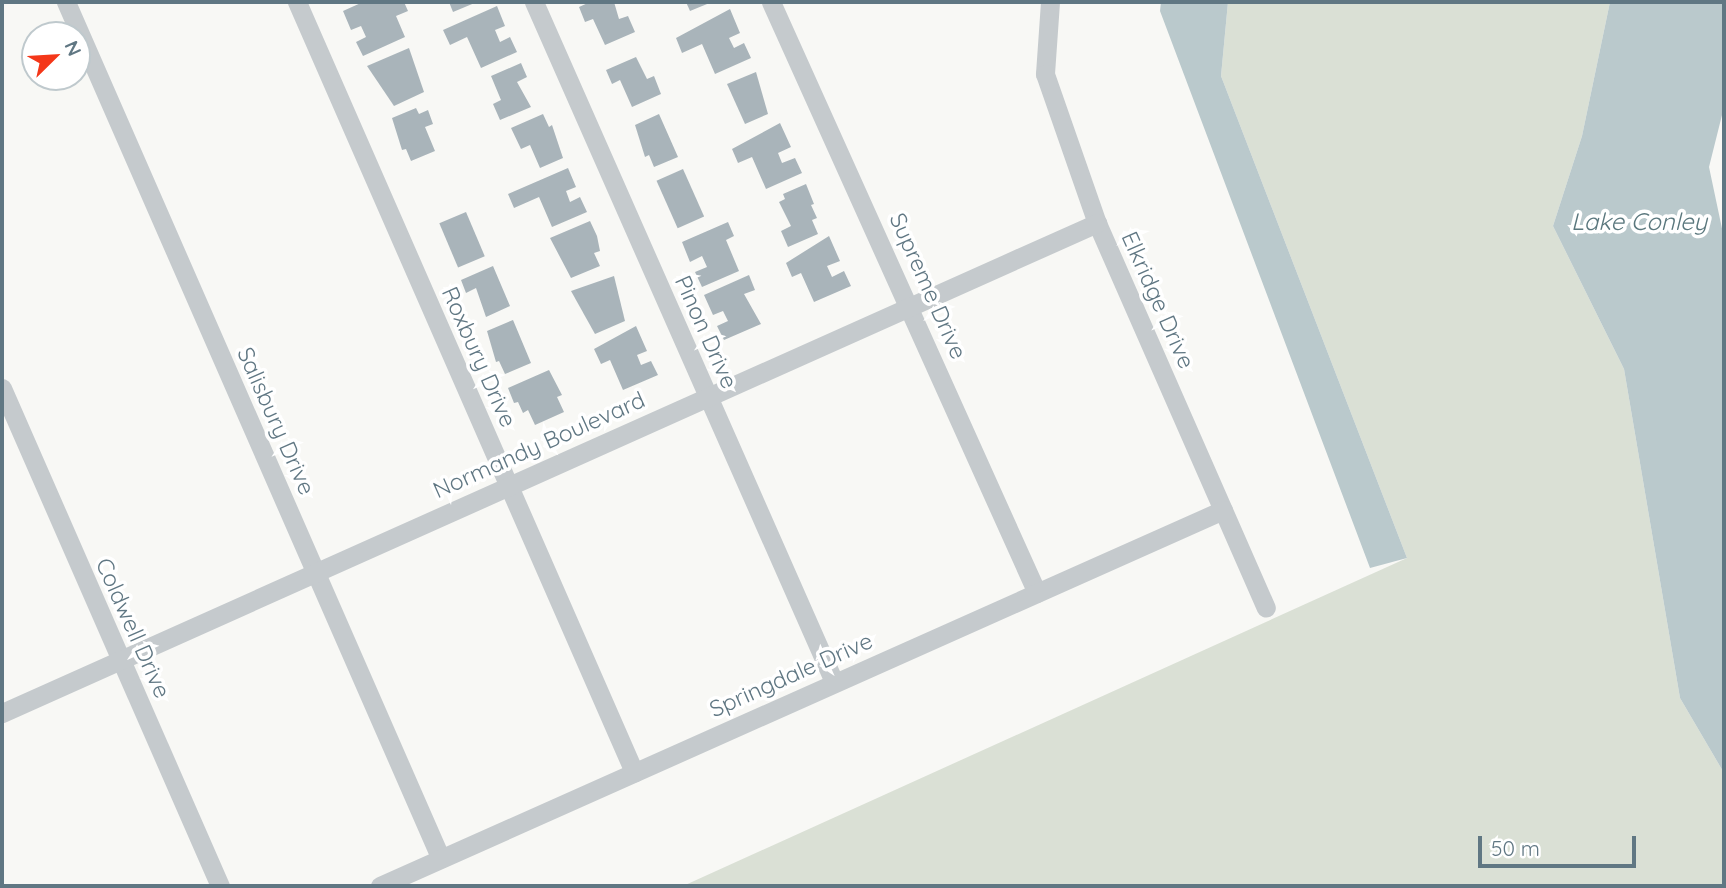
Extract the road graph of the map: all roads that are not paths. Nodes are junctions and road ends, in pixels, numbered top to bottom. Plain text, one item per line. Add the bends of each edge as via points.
1 (66, 2) edge
2 (296, 2) edge
3 (534, 2) edge
4 (771, 2) edge
5 (1051, 2) edge
6 (1097, 223) junction
7 (912, 307) junction
8 (2, 388) edge
9 (707, 396) junction
10 (509, 486) junction
11 (1223, 510) junction
12 (315, 572) junction
13 (1037, 593) junction
14 (1266, 608) dead end
15 (120, 659) junction
16 (834, 682) junction
17 (2, 713) edge
18 (634, 772) junction
19 (441, 859) junction
20 (220, 886) edge
21 (380, 886) edge

1 - 12 street, Salisbury Drive
2 - 10 street, Roxbury Drive
3 - 9 street, Pinon Drive
4 - 7 street, Supreme Drive
5 - 6 street, Elkridge Drive via 1045,74
6 - 7 street, Normandy Boulevard
6 - 11 street, Elkridge Drive
7 - 9 street, Normandy Boulevard
7 - 13 street, Supreme Drive
8 - 15 street, Coldwell Drive
9 - 10 street, Normandy Boulevard
9 - 16 street, Pinon Drive
10 - 12 street, Normandy Boulevard
10 - 18 street, Roxbury Drive
11 - 13 street, Springdale Drive
11 - 14 street, Elkridge Drive
12 - 15 street, Normandy Boulevard
12 - 19 street, Salisbury Drive
13 - 16 street, Springdale Drive
15 - 17 street, Normandy Boulevard
15 - 20 street, Coldwell Drive
16 - 18 street, Springdale Drive
18 - 19 street, Springdale Drive
19 - 21 street, Springdale Drive

